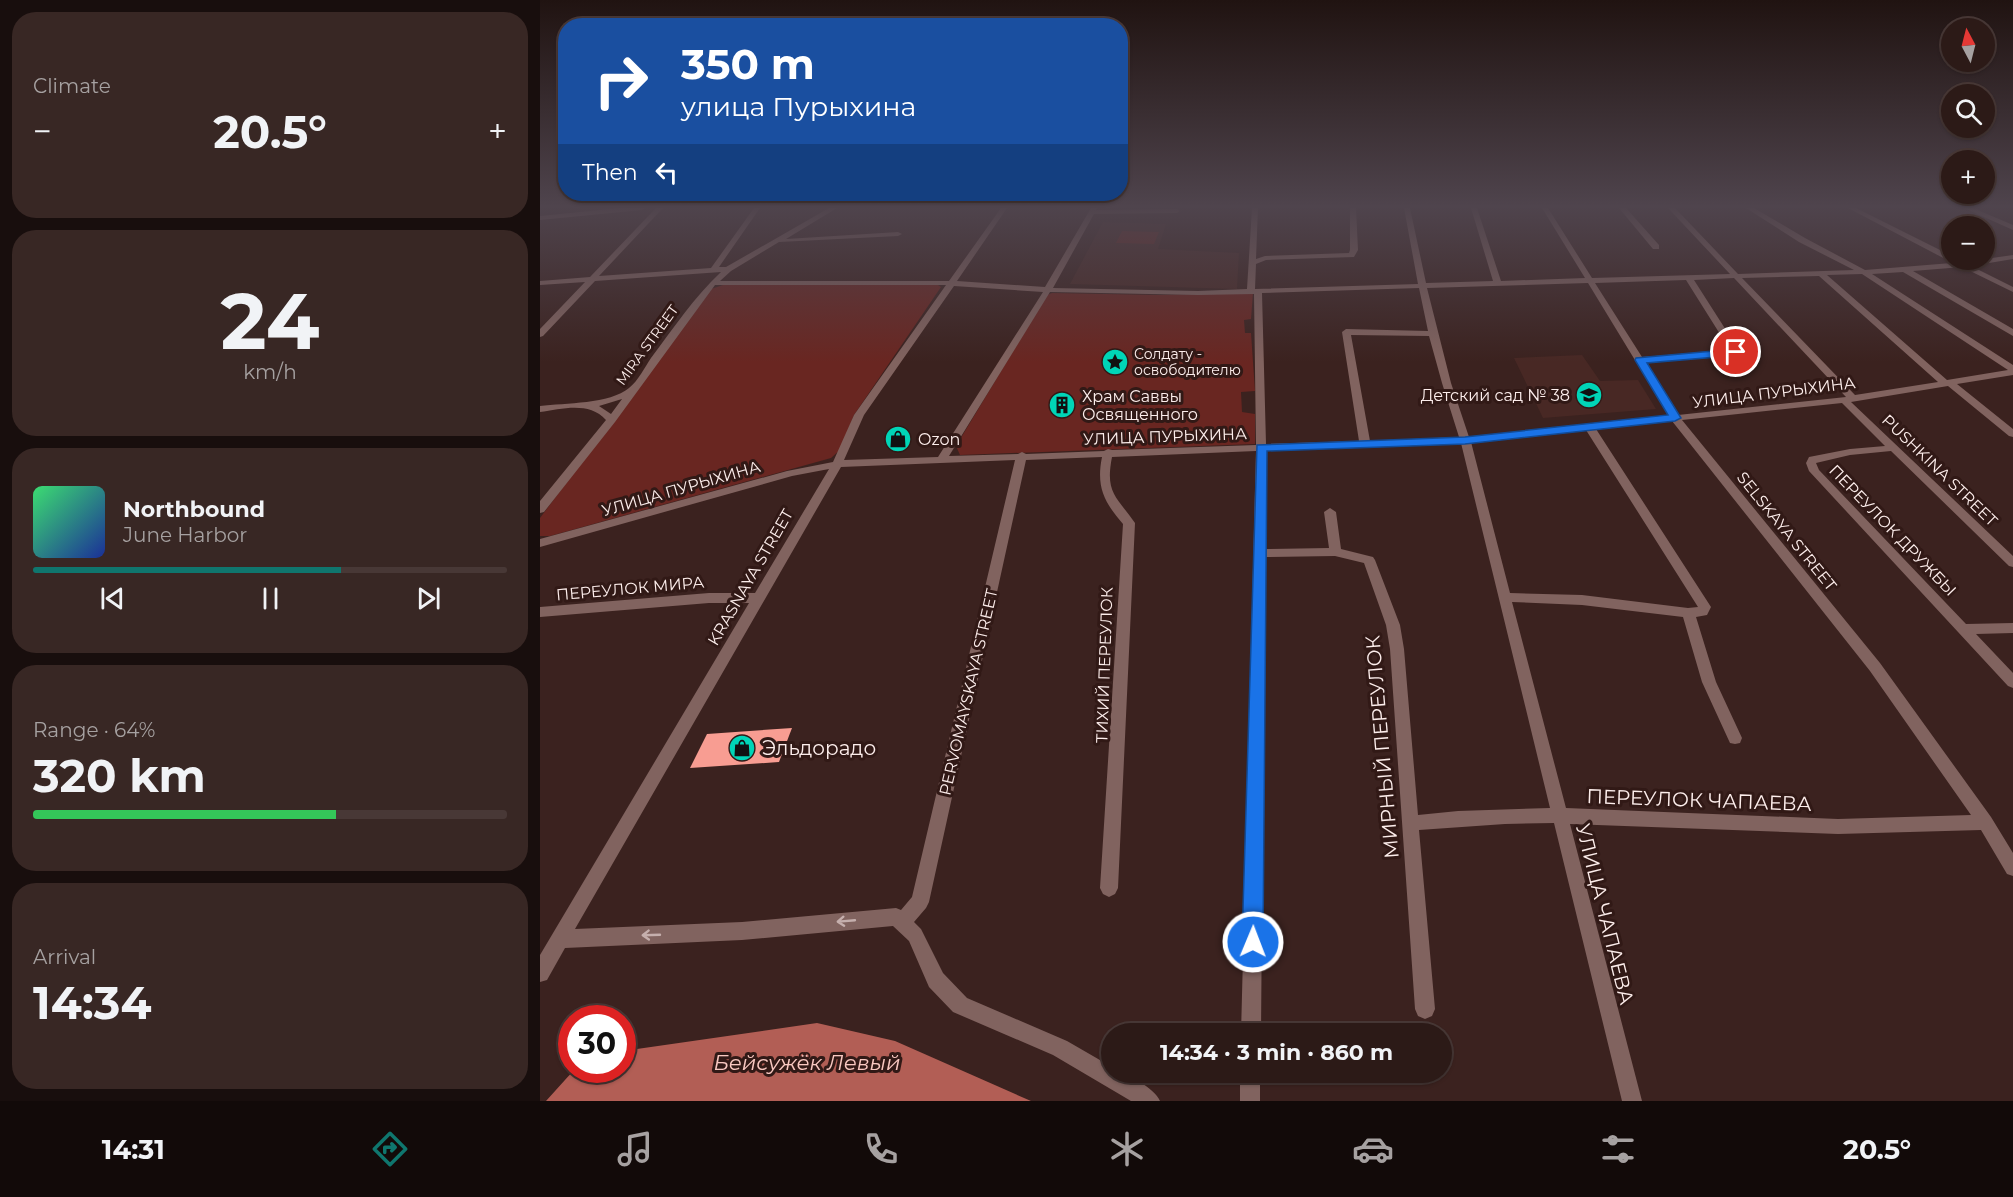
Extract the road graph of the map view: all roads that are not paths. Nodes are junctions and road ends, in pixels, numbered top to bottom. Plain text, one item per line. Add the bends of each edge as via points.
1 (612, 259) edge
2 (721, 259) edge
3 (746, 259) edge
4 (966, 259) edge
5 (1065, 259) edge
6 (1252, 259) edge
7 (1261, 259) edge
8 (1417, 259) edge
9 (1490, 259) edge
10 (1575, 259) edge
11 (1722, 259) edge
12 (1840, 259) edge
13 (1252, 263) junction
14 (1941, 266) edge
15 (728, 269) junction
16 (1904, 269) junction
17 (1972, 270) edge
18 (713, 271) junction
19 (1864, 272) junction
20 (1820, 273) junction
21 (1737, 275) junction
22 (1688, 277) junction
23 (594, 279) junction
24 (1588, 281) junction
25 (715, 283) junction
26 (949, 283) junction
27 (540, 284) edge
28 (1498, 285) junction
29 (1423, 288) junction
30 (1048, 290) junction
31 (2013, 290) edge
32 (1258, 292) junction
33 (2013, 333) edge
34 (540, 334) edge
35 (1434, 334) junction
36 (1640, 360) junction
37 (2013, 370) edge
38 (1946, 382) junction
39 (633, 390) junction
40 (1848, 399) junction
41 (591, 405) junction
42 (540, 408) edge
43 (1675, 418) junction
44 (610, 420) junction
45 (1589, 427) junction
46 (2013, 434) edge
47 (1465, 441) junction
48 (1365, 444) junction
49 (1261, 447) junction
50 (1894, 448) junction
51 (1108, 452) junction
52 (1022, 455) junction
53 (944, 459) junction
54 (837, 464) junction
55 (540, 508) edge
56 (1330, 512) dead end
57 (540, 543) edge
58 (1335, 552) junction
59 (1259, 553) junction
60 (2013, 563) edge
61 (1504, 597) junction
62 (759, 598) junction
63 (540, 612) edge
64 (1688, 613) junction
65 (2013, 628) edge
66 (1965, 629) junction
67 (2013, 682) edge
68 (1735, 738) dead end
69 (1560, 815) junction
70 (1985, 822) junction
71 (1410, 823) junction
72 (2013, 868) edge
73 (1109, 888) dead end
74 (902, 922) junction
75 (560, 939) junction
76 (540, 973) edge
77 (1425, 1009) dead end
78 (1251, 1023) edge
79 (1251, 1083) edge
80 (1150, 1101) edge
81 (1250, 1101) edge
82 (1632, 1101) edge

1 - 23 street
2 - 18 street
3 - 15 street, MIRA STREET
4 - 26 street, KRASNAYA STREET
5 - 30 street
6 - 13 street
7 - 13 street
8 - 29 street, УЛИЦА ЧАПАЕВА
9 - 28 street
10 - 24 street, SELSKAYA STREET
11 - 21 street, PUSHKINA STREET
12 - 19 street
13 - 32 street via 1251,290
14 - 16 street
15 - 18 street
15 - 25 street, MIRA STREET
16 - 19 street
16 - 33 street
17 - 31 street
18 - 23 street
19 - 20 street
19 - 37 street
20 - 21 street
20 - 38 street
21 - 22 street
21 - 40 street, PUSHKINA STREET
22 - 24 street
22 - 36 street via 1736,352
23 - 27 street
23 - 34 street
24 - 28 street
24 - 36 street, SELSKAYA STREET
25 - 26 street
25 - 39 street, MIRA STREET
26 - 30 street
26 - 54 street, KRASNAYA STREET via 858,415
28 - 29 street
29 - 32 street
29 - 35 street, УЛИЦА ЧАПАЕВА
30 - 32 street
30 - 53 street
32 - 49 street
35 - 47 street, УЛИЦА ЧАПАЕВА
35 - 48 street via 1346,332
36 - 43 street, SELSKAYA STREET
37 - 38 street, УЛИЦА ПУРЫХИНА
38 - 40 street, УЛИЦА ПУРЫХИНА
38 - 46 street
39 - 41 street
39 - 44 street, MIRA STREET
40 - 43 street, УЛИЦА ПУРЫХИНА
40 - 50 street, PUSHKINA STREET
41 - 42 street
41 - 44 street via 605,411
43 - 45 street, УЛИЦА ПУРЫХИНА
43 - 70 street, SELSKAYA STREET via 1875,667
44 - 55 street, MIRA STREET
45 - 47 street, УЛИЦА ПУРЫХИНА
45 - 64 street via 1705,607 1702,612
47 - 48 street, УЛИЦА ПУРЫХИНА
47 - 61 street, УЛИЦА ЧАПАЕВА
48 - 49 street, УЛИЦА ПУРЫХИНА
49 - 51 street, УЛИЦА ПУРЫХИНА
49 - 59 street
50 - 60 street, PUSHKINA STREET
50 - 66 street, ПЕРЕУЛОК ДРУЖБЫ via 1824,456 1810,463
51 - 52 street, УЛИЦА ПУРЫХИНА
51 - 73 street, ТИХИЙ ПЕРЕУЛОК via 1102,478 1118,511 1129,523
52 - 53 street, УЛИЦА ПУРЫХИНА
52 - 74 street, PERVOMAYSKAYA STREET via 920,902
53 - 54 street, УЛИЦА ПУРЫХИНА
54 - 57 street, УЛИЦА ПУРЫХИНА via 791,473
54 - 62 street, KRASNAYA STREET
56 - 58 street
58 - 59 street
58 - 71 street, МИРНЫЙ ПЕРЕУЛОК via 1369,560 1393,625
59 - 78 street
61 - 64 street via 1582,600
61 - 69 street, УЛИЦА ЧАПАЕВА
62 - 63 street, ПЕРЕУЛОК МИРА via 709,597
62 - 75 street, KRASNAYA STREET
64 - 68 street via 1709,682
65 - 66 street
66 - 67 street, ПЕРЕУЛОК ДРУЖБЫ
69 - 70 street, ПЕРЕУЛОК ЧАПАЕВА via 1908,827
69 - 71 street, ПЕРЕУЛОК ЧАПАЕВА via 1469,816
69 - 82 street, УЛИЦА ЧАПАЕВА
70 - 72 street, SELSKAYA STREET
71 - 77 street, МИРНЫЙ ПЕРЕУЛОК
74 -> 75 street via 896,917 742,931
74 - 80 street via 915,935 936,980 960,1005 1060,1048
75 - 76 street, KRASNAYA STREET
79 - 81 street

